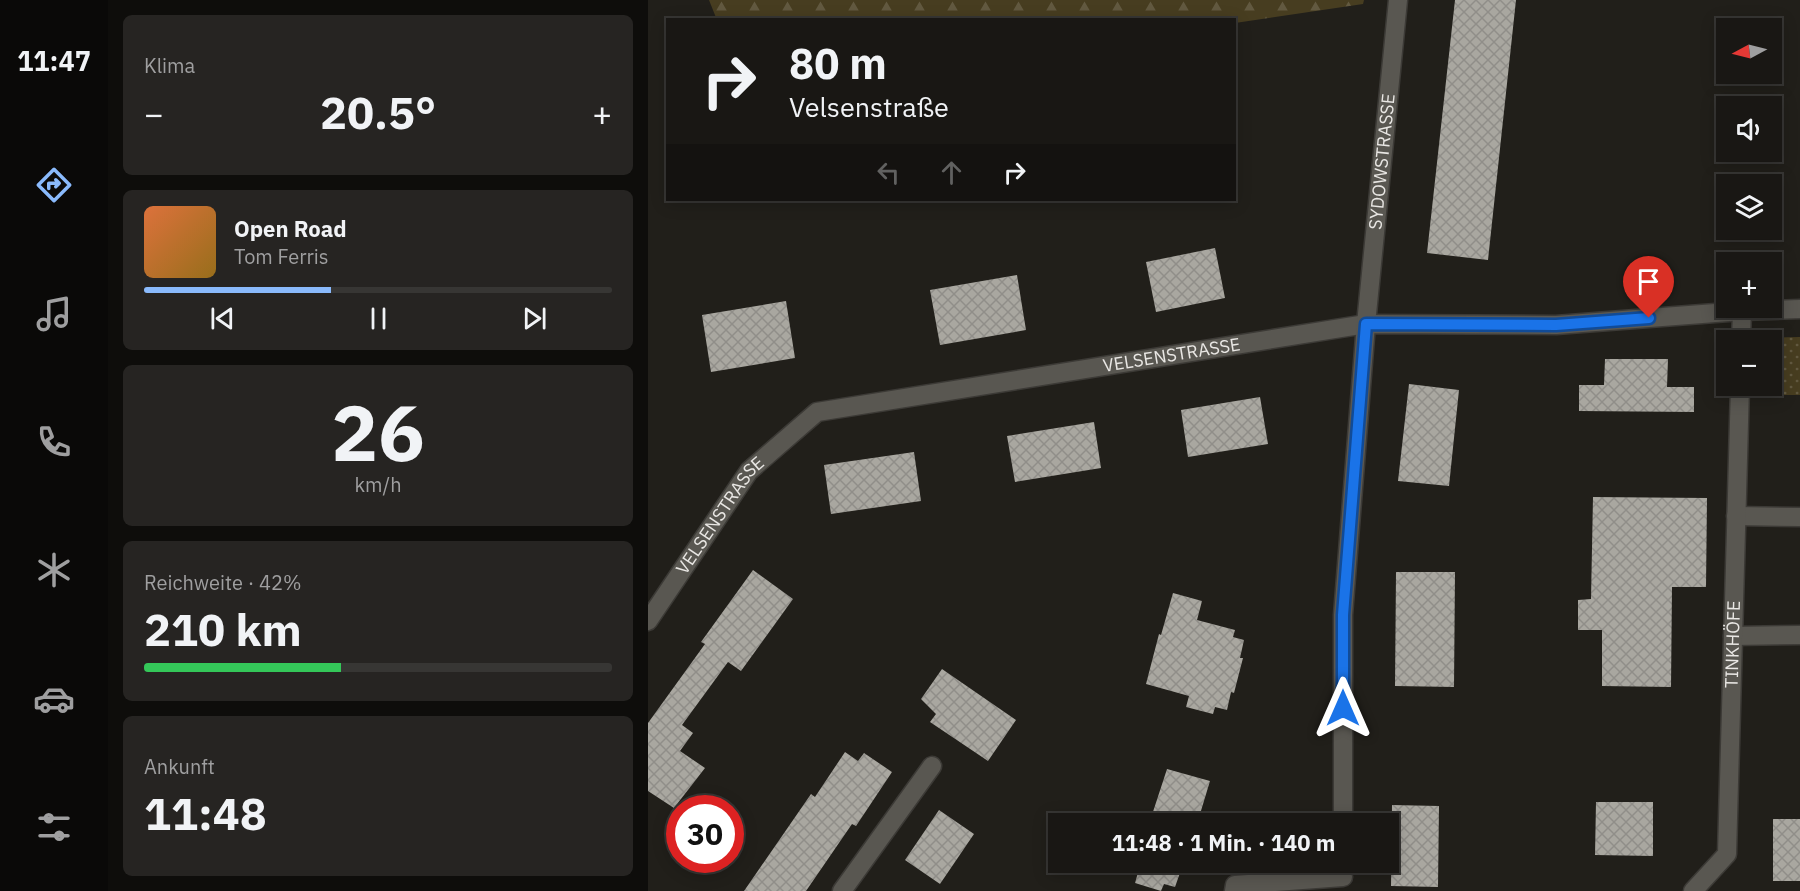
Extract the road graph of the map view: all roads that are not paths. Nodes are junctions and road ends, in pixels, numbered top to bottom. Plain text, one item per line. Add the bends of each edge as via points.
1 (1398, 0) edge
2 (1800, 309) edge
3 (1782, 310) edge
4 (1716, 313) edge
5 (1366, 324) junction
6 (1740, 396) edge
7 (1736, 516) junction
8 (1800, 517) edge
9 (648, 621) edge
10 (1800, 635) edge
11 (1733, 636) junction
12 (932, 766) dead end
13 (1343, 813) edge
14 (1343, 877) edge
15 (842, 891) edge
16 (1233, 891) edge
17 (1693, 891) edge

1 - 5 street, SYDOWSTRASSE
2 - 3 street, VELSENSTRASSE
4 - 5 street, VELSENSTRASSE via 1556,325
5 - 9 street, VELSENSTRASSE via 817,411 749,471
5 - 13 street, SYDOWSTRASSE via 1343,615
6 - 7 street, TINKHÖFE
7 - 8 street
7 - 11 street, TINKHÖFE
10 - 11 street
11 - 17 street, TINKHÖFE via 1727,854
12 - 15 street
14 - 16 street via 1236,885

